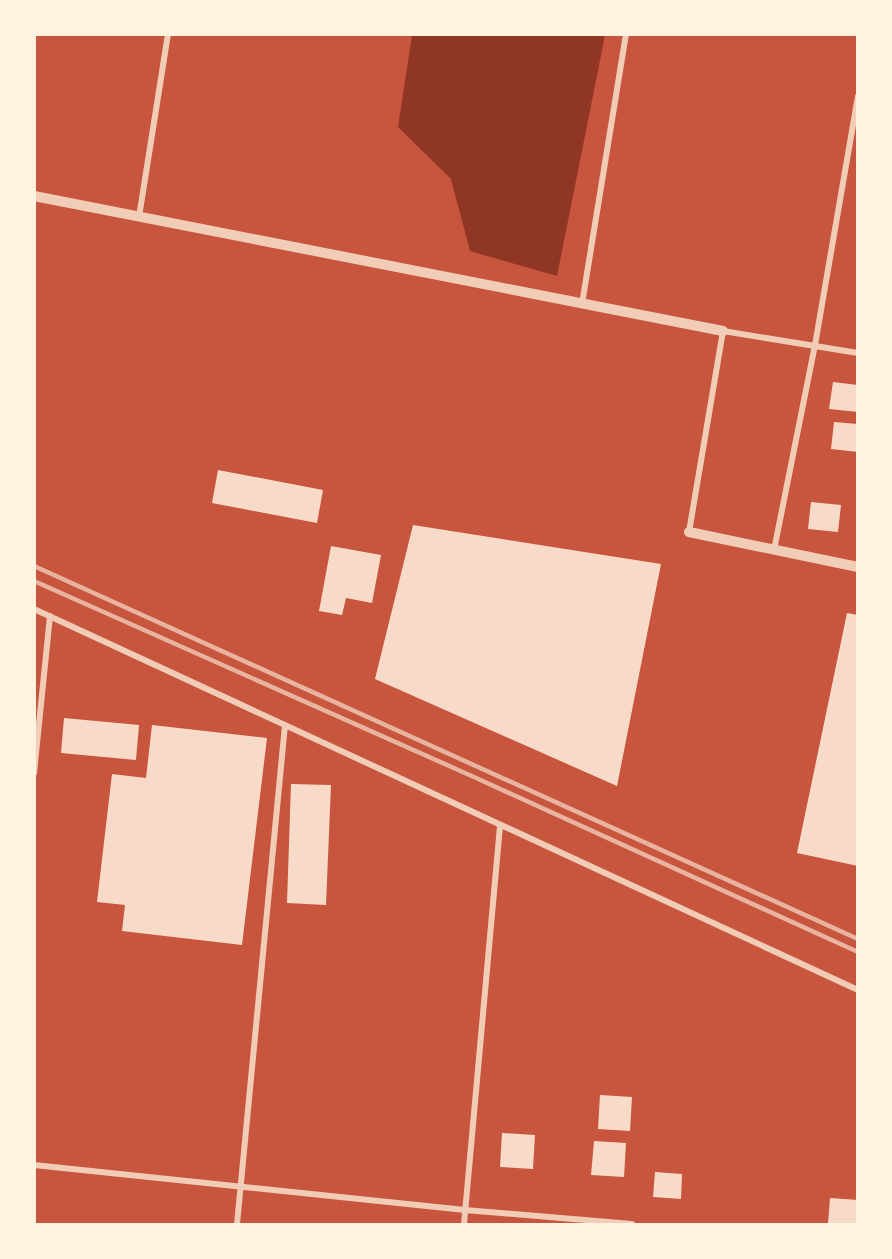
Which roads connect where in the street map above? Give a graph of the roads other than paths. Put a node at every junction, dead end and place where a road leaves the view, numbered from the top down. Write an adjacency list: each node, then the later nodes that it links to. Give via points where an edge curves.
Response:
1 (168, 34): 6 (street)
2 (626, 34): 7 (street)
3 (858, 96): 4 (street)
4 (855, 118): 9 (street)
5 (34, 196): 6 (street)
6 (139, 217): 7 (street)
7 (582, 304): 8 (street)
8 (723, 331): 9 (street); 11 (street)
9 (815, 345): 10 (street); 12 (street)
10 (858, 353)
11 (689, 532): 12 (street)
12 (774, 550): 13 (street)
13 (858, 567)
14 (34, 609): 15 (street)
15 (50, 616): 16 (street); 17 (street)
16 (285, 725): 18 (street); 21 (street)
17 (34, 773)
18 (500, 826): 19 (street); 22 (street)
19 (858, 990)
20 (34, 1165): 21 (street)
21 (241, 1187): 22 (street); 23 (street)
22 (465, 1209): 24 (street); 25 (street)
23 (237, 1224)
24 (464, 1224)
25 (632, 1224)

